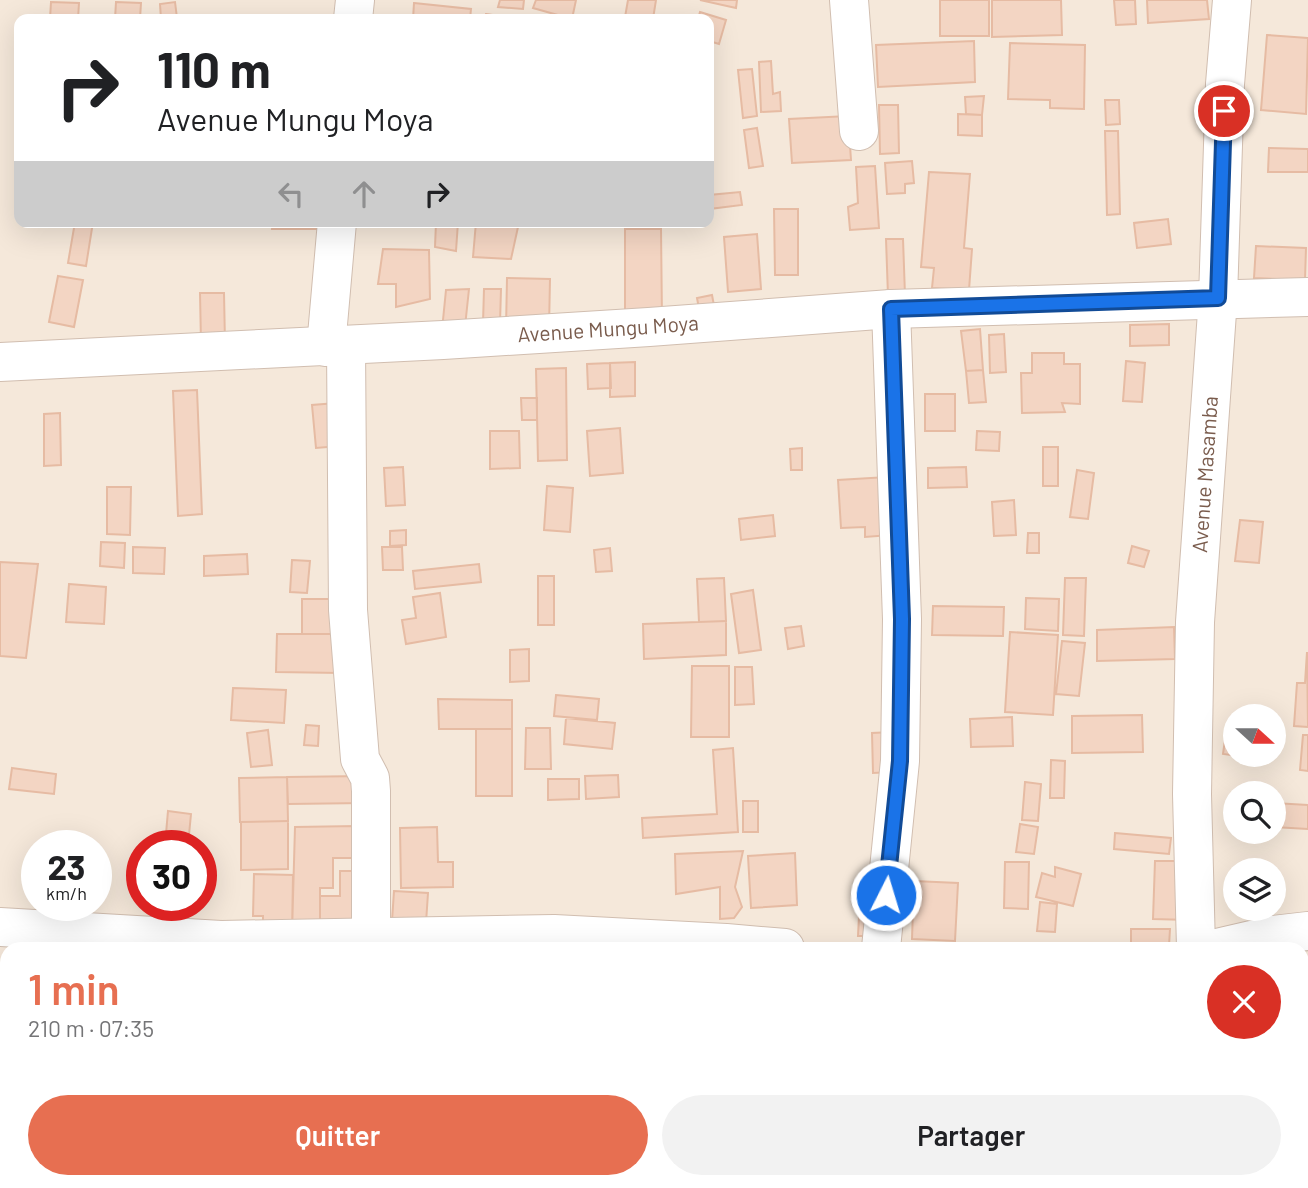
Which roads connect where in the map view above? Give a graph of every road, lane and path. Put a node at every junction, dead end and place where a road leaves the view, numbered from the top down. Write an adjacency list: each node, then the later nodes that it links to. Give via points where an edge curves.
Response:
1 (849, 0): 3 (street)
2 (1232, 0): 6 (street, Avenue Masamba)
3 (859, 131)
4 (337, 228): 8 (street)
5 (1308, 297): 6 (street, Avenue Mungu Moya)
6 (1218, 298): 7 (street, Avenue Mungu Moya); 17 (street, Avenue Masamba, via 1195,622)
7 (891, 309): 8 (street, Avenue Mungu Moya); 16 (street, via 902,645 900,761)
8 (336, 346): 9 (street, Avenue Mungu Moya); 12 (street, via 348,610 360,759 371,791)
9 (0, 362)
10 (0, 928): 13 (street)
11 (1308, 931): 18 (street)
12 (371, 938): 14 (street); 15 (street, via 554,934)
13 (192, 942)
14 (270, 942)
15 (669, 942)
16 (882, 942)
17 (1196, 942)
18 (1241, 942)

